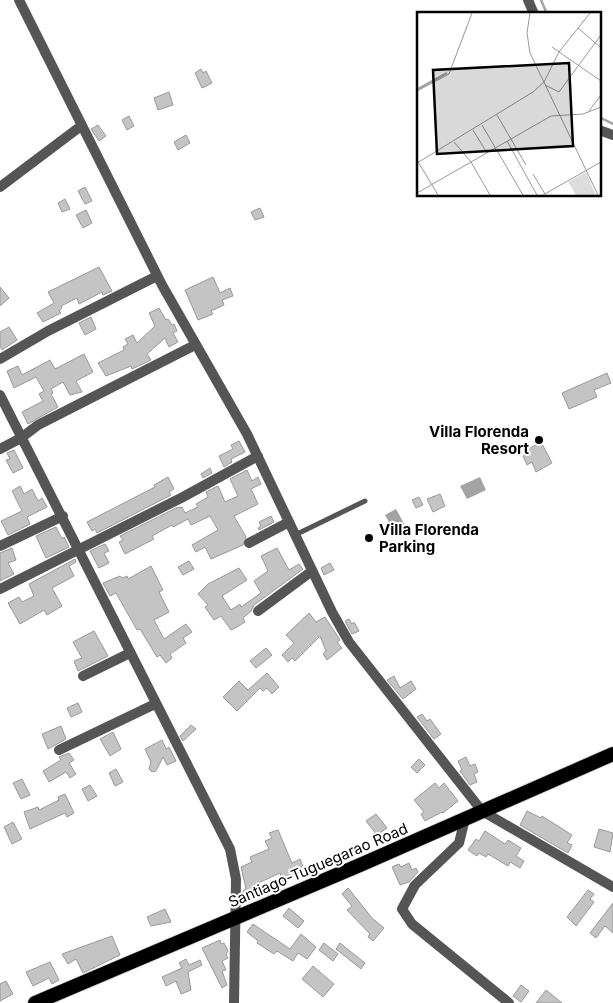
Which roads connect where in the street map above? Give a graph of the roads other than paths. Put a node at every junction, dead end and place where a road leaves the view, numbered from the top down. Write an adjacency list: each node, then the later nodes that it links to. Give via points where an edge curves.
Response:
1 (19, 0): 4 (street)
2 (528, 0): 3 (street)
3 (533, 12)
4 (81, 126): 7 (street); 8 (street)
5 (600, 130): 6 (street)
6 (613, 135)
7 (0, 187)
8 (157, 276): 9 (street); 10 (street)
9 (195, 345): 12 (street, via 38,425); 14 (street)
10 (0, 359)
11 (0, 395): 12 (street)
12 (21, 438): 13 (street); 16 (street)
13 (0, 448)
14 (258, 456): 17 (street); 21 (street)
15 (365, 501): 18 (lane)
16 (63, 516): 20 (street); 21 (street)
17 (289, 522): 18 (street); 19 (street)
18 (295, 535): 22 (street)
19 (249, 543)
20 (0, 546)
21 (80, 549): 23 (street); 25 (street)
22 (312, 572): 24 (street); 30 (street, via 349,642)
23 (0, 589)
24 (258, 611)
25 (130, 653): 26 (street); 27 (street)
26 (83, 676)
27 (155, 704): 28 (street); 33 (street, via 230,849 236,879)
28 (59, 750)
29 (613, 754): 30 (highway, Santiago-Tuguegarao Road)
30 (482, 811): 31 (highway, Santiago-Tuguegarao Road); 32 (street)
31 (465, 819): 33 (highway, Santiago-Tuguegarao Road); 36 (street, via 459,843 415,885 402,909 412,924)
32 (613, 887)
33 (236, 918): 34 (highway, Santiago-Tuguegarao Road); 35 (street)
34 (36, 1003)
35 (234, 1003)
36 (509, 1003)

